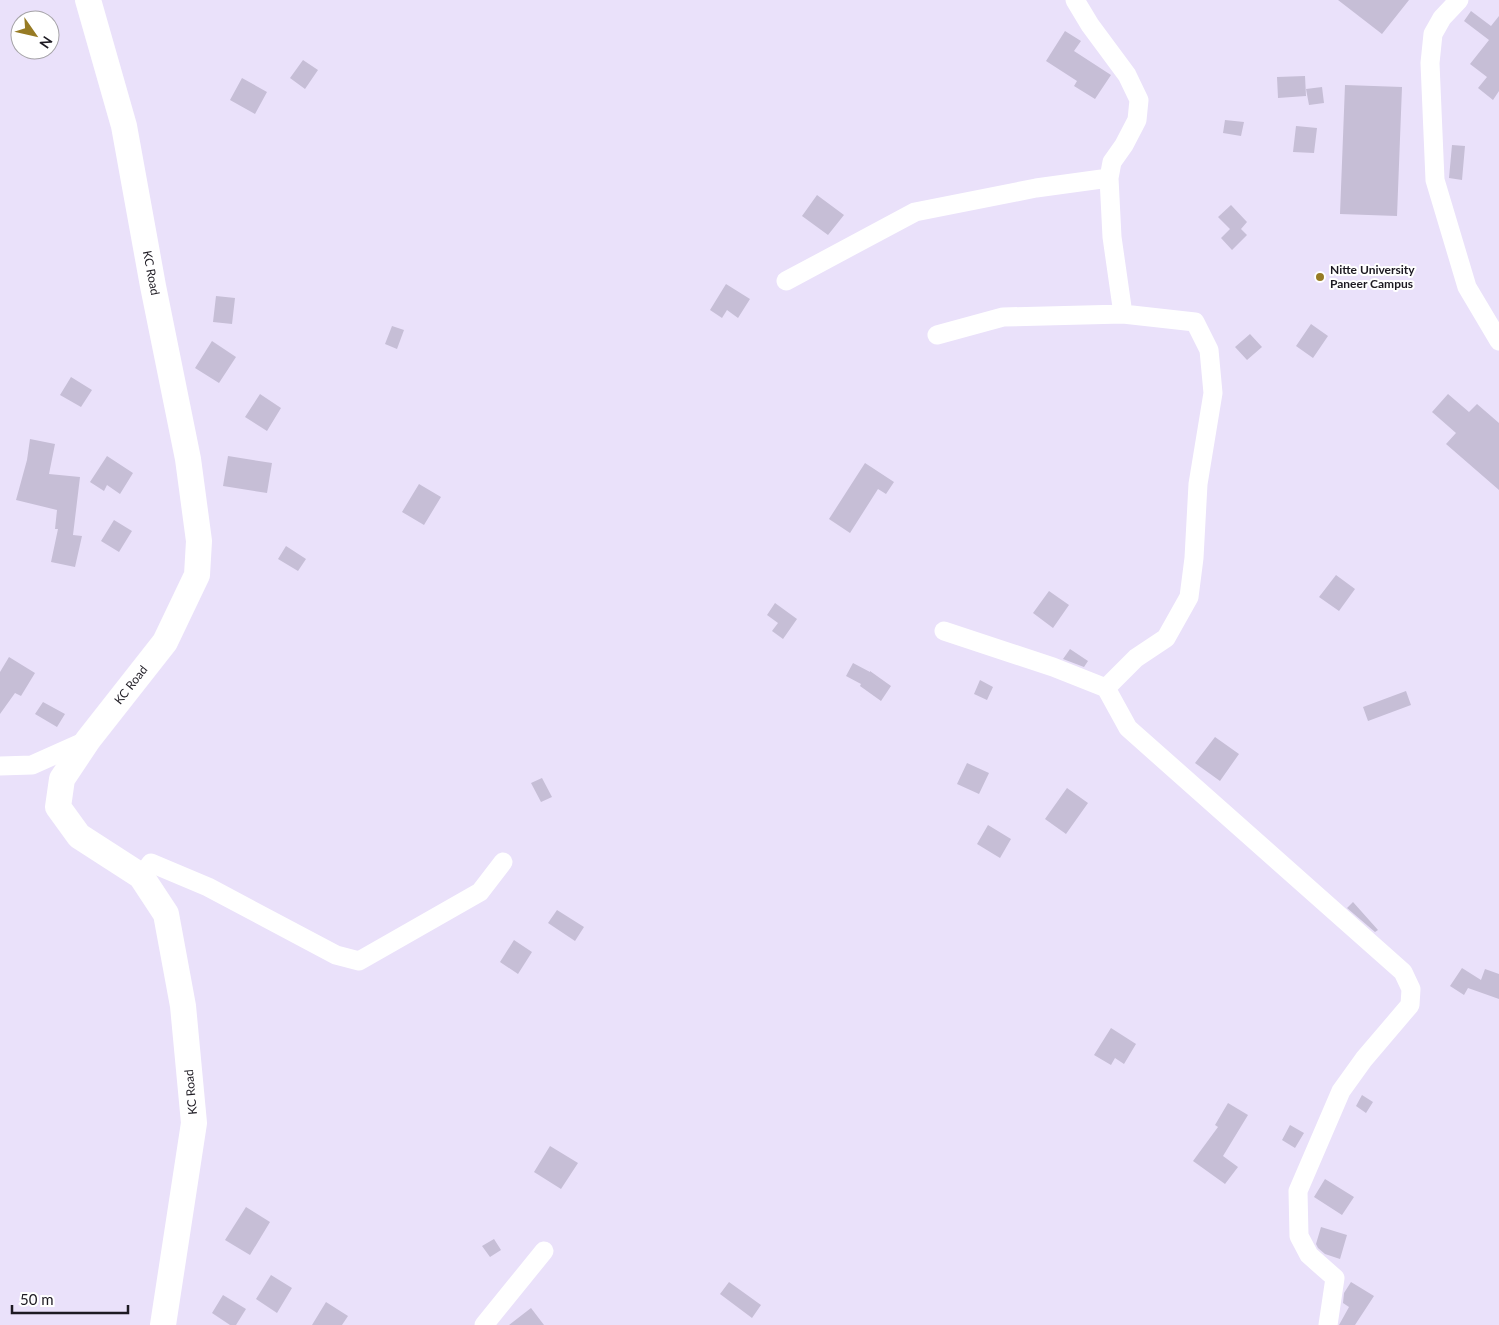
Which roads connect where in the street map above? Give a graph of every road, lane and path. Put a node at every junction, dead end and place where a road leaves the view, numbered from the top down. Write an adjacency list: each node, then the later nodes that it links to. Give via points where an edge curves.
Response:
1 (88, 0): 11 (main road, KC Road, via 124,126 188,459 199,541 197,575 165,642)
2 (1075, 0): 4 (street, via 1127,75 1138,100 1137,120 1112,162)
3 (1459, 0): 8 (street, via 1442,18 1433,34 1430,63 1435,180 1467,288)
4 (1109, 178): 5 (street, via 1036,188 915,212); 6 (street, via 1112,237)
5 (786, 281)
6 (1123, 314): 7 (street, via 1003,317); 10 (street, via 1196,322 1209,350 1214,393 1198,484 1189,597 1166,638 1136,658)
7 (937, 335)
8 (1499, 341)
9 (944, 631): 10 (street)
10 (1106, 688): 18 (street, via 1128,728 1403,972 1411,989 1410,1004 1342,1091 1298,1191 1299,1236 1309,1255 1335,1278)
11 (88, 740): 12 (street, via 32,765); 14 (main road, KC Road, via 62,779 58,807 79,836)
12 (0, 766)
13 (503, 862): 14 (street, via 480,892 359,961 336,955 208,887 151,864)
14 (141, 876): 16 (main road, KC Road, via 166,914 183,1006 194,1123)
15 (544, 1251): 17 (street)
16 (163, 1325)
17 (484, 1325)
18 (1328, 1325)

